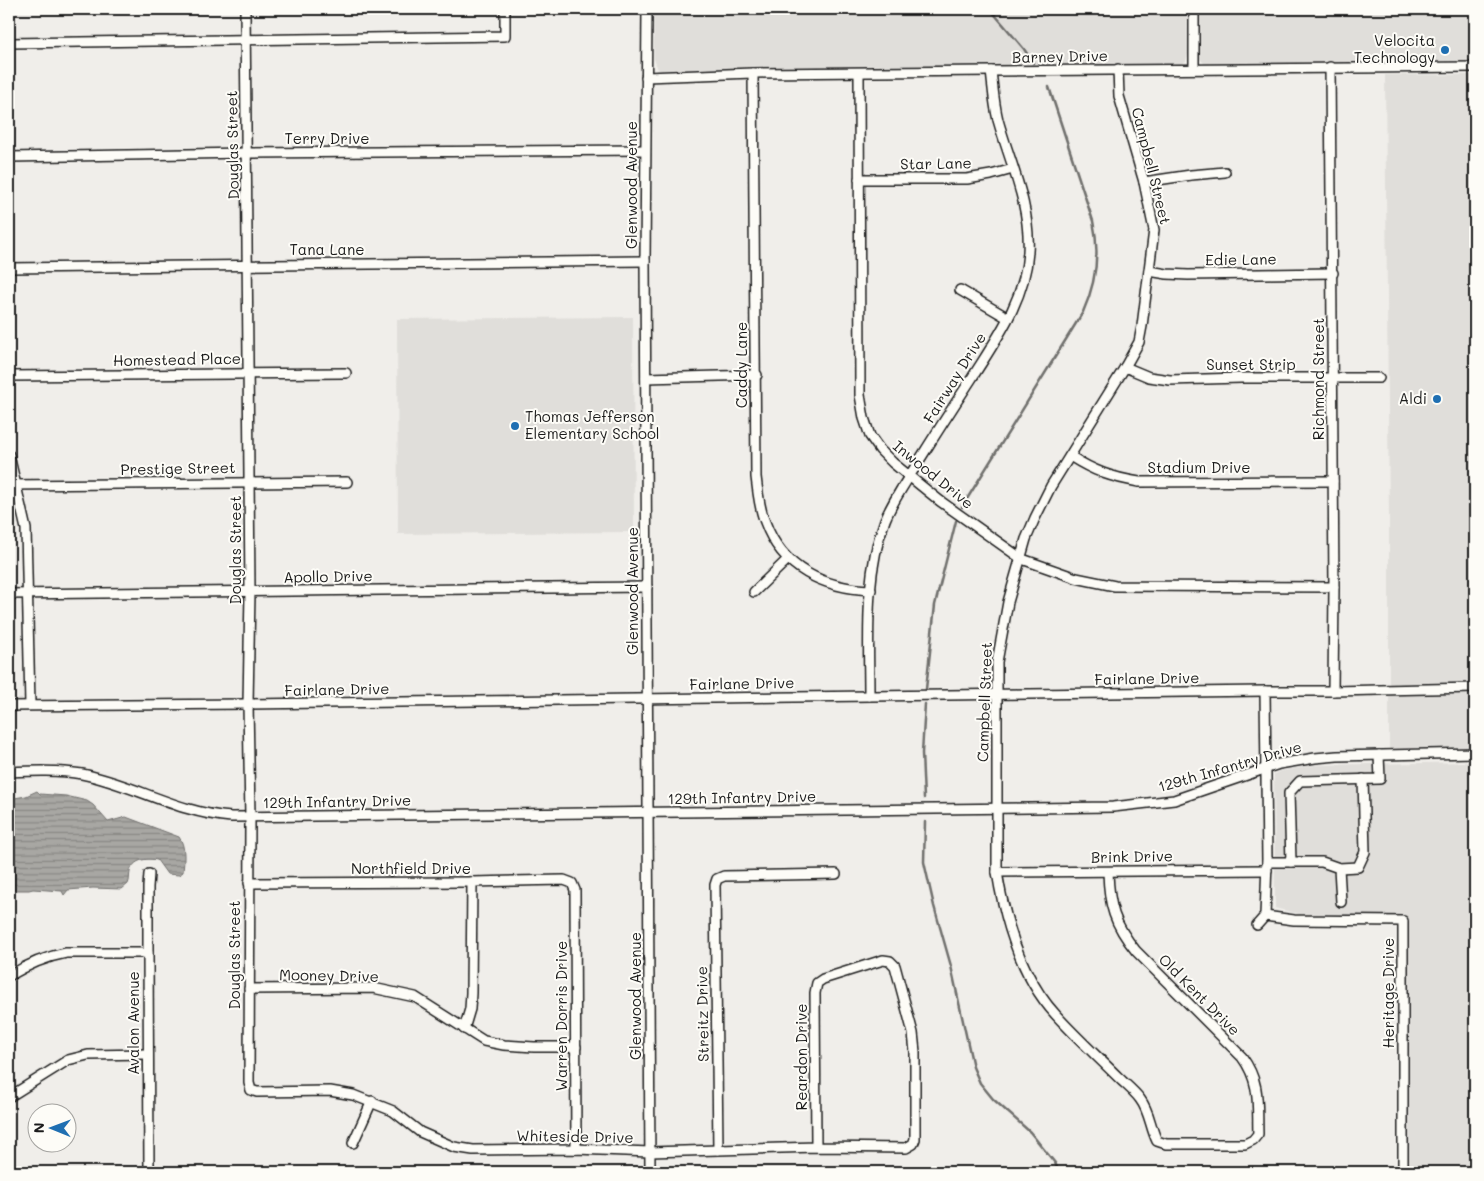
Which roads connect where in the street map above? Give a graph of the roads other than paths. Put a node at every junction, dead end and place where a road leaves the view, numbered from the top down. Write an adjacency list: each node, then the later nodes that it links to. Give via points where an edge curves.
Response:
1 (245, 9): 5 (street, Douglas Street)
2 (505, 9): 5 (street, via 505,36)
3 (647, 9): 14 (street, Glenwood Avenue)
4 (1194, 9): 9 (street)
5 (245, 39): 6 (street); 16 (street, Douglas Street)
6 (9, 43)
7 (1475, 66): 8 (street, Barney Drive)
8 (1330, 67): 9 (street, Barney Drive); 26 (street, Richmond Street)
9 (1194, 68): 10 (street, Barney Drive)
10 (1118, 70): 11 (street, Barney Drive); 21 (street, Campbell Street, via 1120,96)
11 (991, 71): 13 (street, Barney Drive); 18 (street, Fairway Drive, via 993,101)
12 (753, 73): 13 (street, Barney Drive); 14 (street, Barney Drive); 32 (street, Caddy Lane)
13 (859, 73): 20 (street, Inwood Drive)
14 (646, 77): 15 (street, Glenwood Avenue)
15 (645, 150): 16 (street, Terry Drive); 22 (street, Glenwood Avenue)
16 (247, 153): 17 (street, Terry Drive); 23 (street, Douglas Street)
17 (9, 157)
18 (1013, 169): 20 (street, Star Lane, via 967,179); 28 (street, Fairway Drive, via 1028,224 1028,251 1025,278)
19 (1226, 172): 21 (street)
20 (859, 179): 39 (street, Inwood Drive, via 860,396 870,436 880,450)
21 (1144, 182): 25 (street, Campbell Street, via 1154,230)
22 (645, 261): 23 (street, Tana Lane); 34 (street, Glenwood Avenue)
23 (248, 264): 24 (street, Tana Lane); 30 (street, Douglas Street)
24 (9, 268)
25 (1149, 271): 26 (street, Edie Lane, via 1188,275); 29 (street, Campbell Street, via 1139,342)
26 (1332, 273): 36 (street, Richmond Street)
27 (960, 290): 28 (street)
28 (1008, 318): 39 (street, Fairway Drive)
29 (1125, 367): 36 (street, Sunset Strip, via 1170,380); 38 (street, Campbell Street)
30 (248, 373): 31 (street, Homestead Place); 33 (street, Homestead Place); 41 (street, Douglas Street)
31 (346, 373)
32 (756, 375): 34 (street); 44 (street, Caddy Lane, via 758,500 764,522)
33 (9, 376)
34 (646, 378): 46 (street, Glenwood Avenue)
35 (1380, 378): 36 (street, Sunset Strip)
36 (1332, 379): 40 (street, Richmond Street)
37 (9, 455): 43 (street)
38 (1070, 456): 40 (street, Stadium Drive, via 1098,472 1139,482); 45 (street, Campbell Street, via 1045,496 1026,539)
39 (910, 476): 45 (street, Inwood Drive); 48 (street, Fairway Drive, via 886,518 876,549)
40 (1333, 481): 47 (street, Richmond Street)
41 (249, 482): 42 (street, Prestige Street); 43 (street, Prestige Street); 49 (street, Douglas Street)
42 (347, 482)
43 (12, 485): 52 (street, via 26,529)
44 (788, 559): 48 (street, Caddy Lane, via 807,574 827,583); 50 (street)
45 (1022, 559): 47 (street, Inwood Drive, via 1076,578 1115,586); 56 (street, Campbell Street, via 1002,630 997,662)
46 (647, 587): 49 (street, Apollo Drive); 58 (street, Glenwood Avenue)
47 (1334, 587): 55 (street, Richmond Street)
48 (871, 590): 57 (street, Fairway Drive)
49 (250, 592): 52 (street, Apollo Drive); 59 (street, Douglas Street)
50 (754, 592)
51 (9, 594): 52 (street, Apollo Drive)
52 (28, 594): 60 (street)
53 (1475, 688): 55 (street, Fairlane Drive)
54 (1266, 691): 55 (street, Fairlane Drive); 56 (street, Fairlane Drive); 64 (street)
55 (1333, 691)
56 (997, 695): 57 (street, Fairlane Drive); 67 (street, Campbell Street)
57 (869, 696): 58 (street, Fairlane Drive)
58 (647, 700): 59 (street, Fairlane Drive); 68 (street, Glenwood Avenue)
59 (248, 704): 60 (street, Fairlane Drive); 69 (street, Douglas Street)
60 (30, 705): 61 (street, Fairlane Drive)
61 (9, 706)
62 (1475, 753): 63 (street, 129th Infantry Drive)
63 (1379, 755): 64 (street, 129th Infantry Drive, via 1295,760); 66 (street, via 1380,778)
64 (1266, 768): 67 (street, 129th Infantry Drive, via 1167,801 1113,807); 71 (street)
65 (9, 772): 69 (street, 129th Infantry Drive, via 82,774 193,812)
66 (1363, 779): 70 (street, via 1300,781 1289,793); 72 (street, via 1365,852 1358,866)
67 (997, 808): 68 (street, 129th Infantry Drive); 73 (street, Campbell Street)
68 (649, 812): 69 (street, 129th Infantry Drive); 98 (street, Glenwood Avenue)
69 (250, 817): 78 (street, Douglas Street)
70 (1291, 862): 71 (street, Brink Drive); 72 (street, Brink Drive, via 1322,862)
71 (1267, 866): 74 (street, Brink Drive); 81 (street)
72 (1339, 868): 80 (street)
73 (997, 872): 74 (street, Brink Drive); 93 (street, Campbell Street, via 1024,968 1055,1014 1140,1100)
74 (1108, 872): 93 (street, Old Kent Drive, via 1109,894 1122,934 1242,1057 1255,1078 1258,1134 1253,1140 1245,1144 1166,1144)
75 (149, 874): 83 (street, Avalon Avenue)
76 (836, 874): 97 (street, Streitz Drive, via 724,876 715,885)
77 (472, 882): 78 (street, Northfield Drive); 79 (street, Northfield Drive, via 564,880); 87 (street, via 472,993)
78 (248, 883): 86 (street, Douglas Street)
79 (572, 883): 88 (street, Warren Dorris Drive, via 575,890)
80 (1341, 902)
81 (1265, 916): 82 (street); 101 (street, Heritage Drive, via 1294,920 1402,921)
82 (1256, 925)
83 (148, 953): 85 (street, via 66,953 37,960); 89 (street, Avalon Avenue)
84 (890, 961): 95 (street, Reardon Drive, via 884,960 817,983); 95 (street, Whiteside Drive, via 895,966 913,1033 916,1139 906,1148)
85 (9, 976)
86 (249, 989): 87 (street, Mooney Drive, via 373,988 398,992 415,997); 90 (street, Douglas Street)
87 (464, 1029): 88 (street, Mooney Drive, via 484,1041 504,1045)
88 (576, 1047): 96 (street, Warren Dorris Drive)
89 (148, 1054): 91 (street, via 95,1054 68,1060); 99 (street, Avalon Avenue)
90 (251, 1090): 92 (street, Whiteside Drive, via 330,1091)
91 (9, 1098)
92 (372, 1101): 94 (street); 96 (street, Whiteside Drive, via 393,1111 420,1132 454,1147 473,1150)
93 (1157, 1141)
94 (353, 1143)
95 (816, 1147): 97 (street, Whiteside Drive)
96 (576, 1149): 98 (street, Whiteside Drive)
97 (718, 1150): 98 (street, Whiteside Drive)
98 (650, 1152): 100 (street, Glenwood Avenue)
99 (149, 1172)
100 (650, 1172)
101 (1403, 1172)

